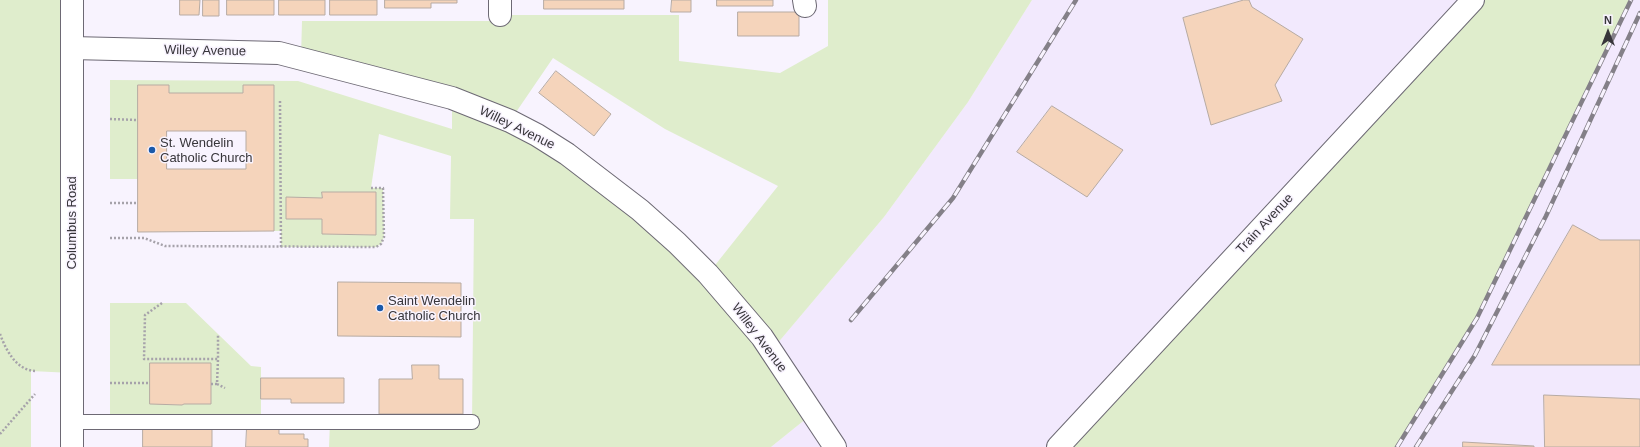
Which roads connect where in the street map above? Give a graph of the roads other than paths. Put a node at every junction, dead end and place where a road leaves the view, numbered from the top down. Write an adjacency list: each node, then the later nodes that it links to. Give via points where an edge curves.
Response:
1 (72, 0): 3 (street, Columbus Road)
2 (1473, 0): 8 (street, Train Avenue)
3 (72, 48): 4 (street, Columbus Road); 7 (street, Willey Avenue, via 279,53 452,98 510,121 537,135 612,187 678,243 762,337)
4 (72, 422): 5 (lane); 6 (street, Columbus Road)
5 (472, 422)
6 (72, 447)
7 (835, 447)
8 (1058, 447)

